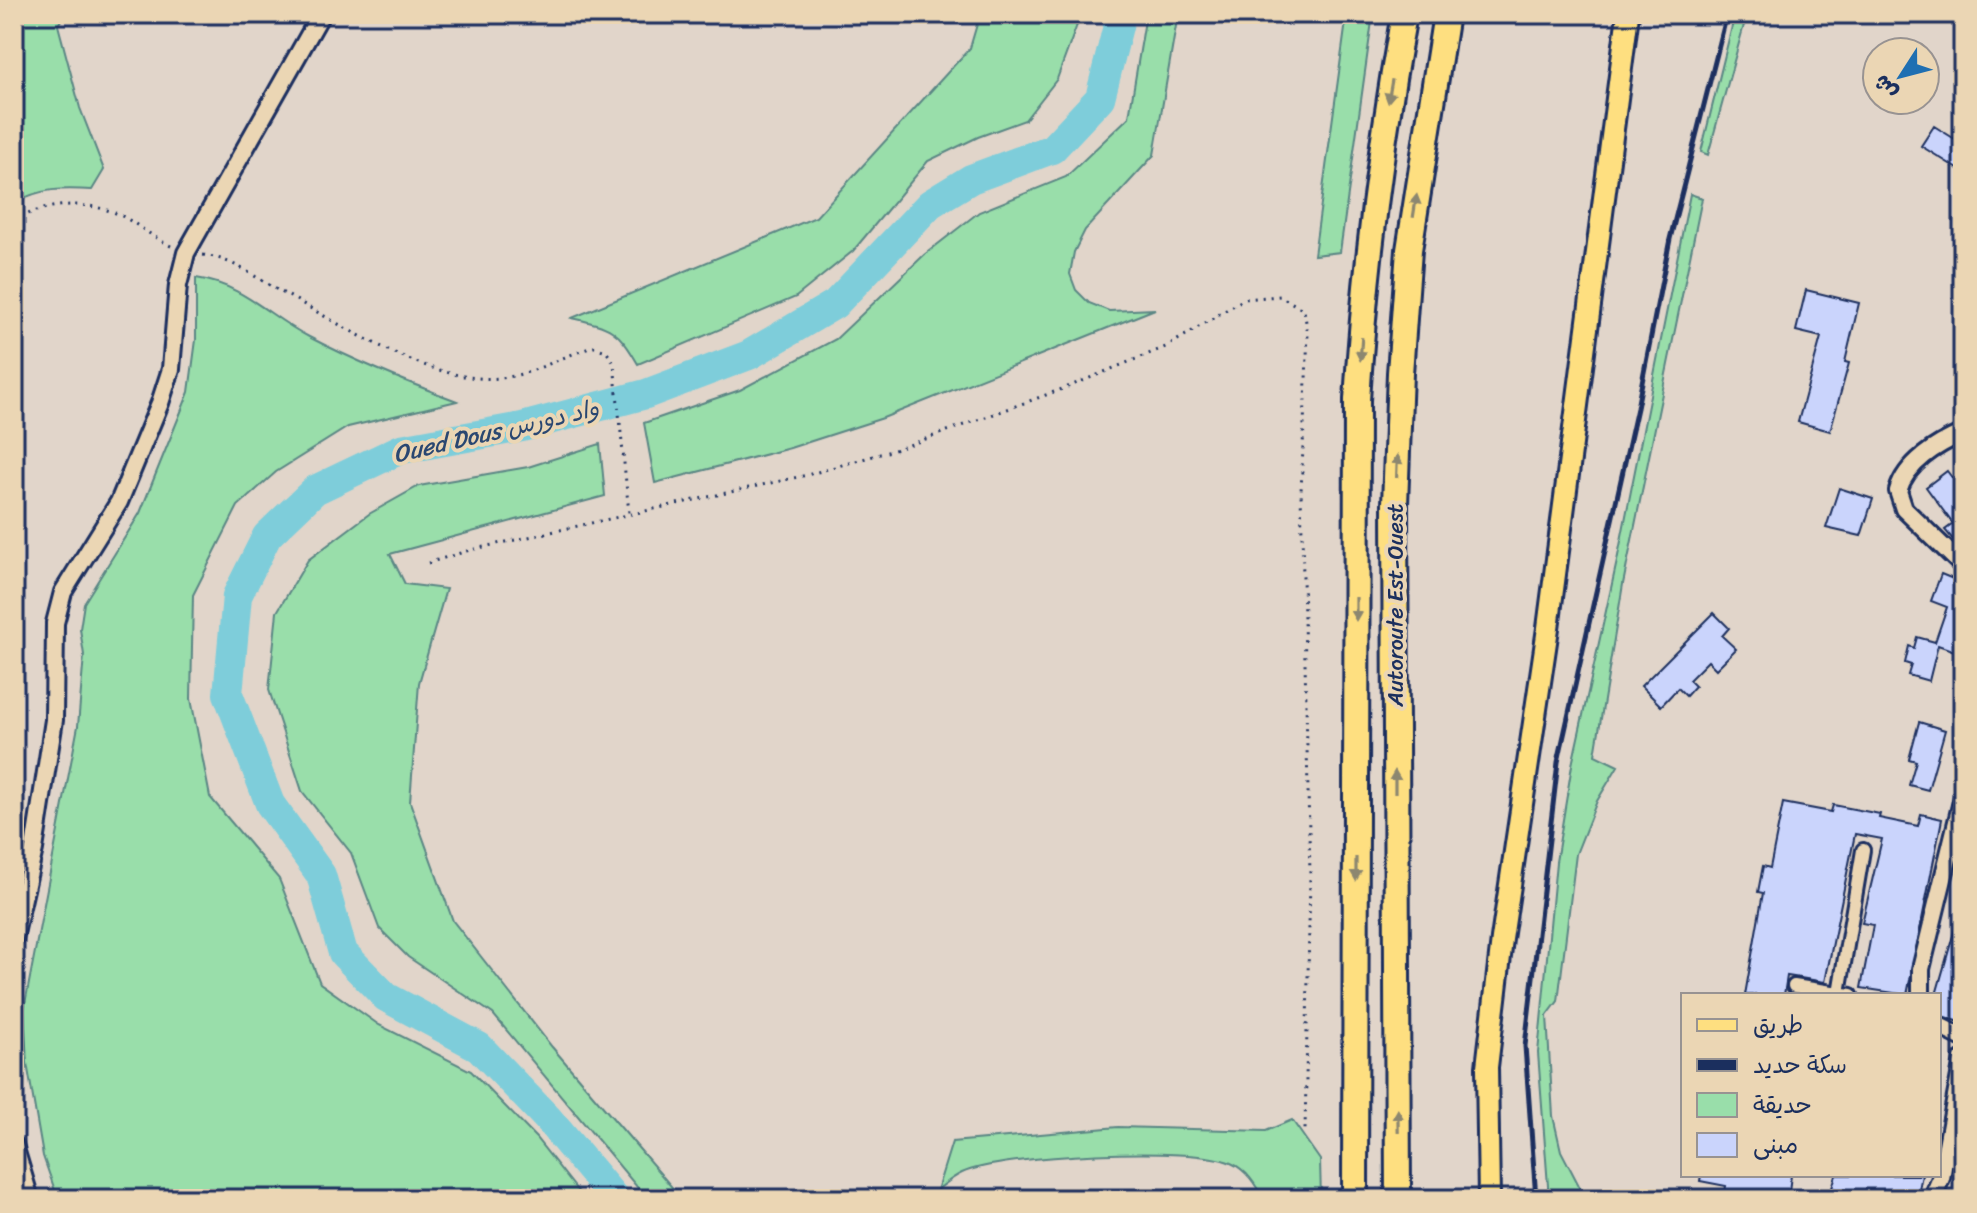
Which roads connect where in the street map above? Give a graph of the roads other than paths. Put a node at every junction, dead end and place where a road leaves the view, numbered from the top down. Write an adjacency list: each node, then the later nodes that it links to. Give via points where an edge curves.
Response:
1 (321, 14): 9 (street, via 186,253 171,369 160,403 119,502 63,592 55,623 54,720)
2 (1404, 14): 19 (highway, Autoroute Est-Ouest, one-way to 19, via 1377,187 1357,400)
3 (1446, 14): 20 (highway, Autoroute Est-Ouest, one-way to 3, via 1399,402 1409,250)
4 (1628, 14): 21 (main road, via 1487,1067)
5 (1963, 433): 6 (street, via 1913,466 1898,491 1904,509)
6 (1963, 566)
7 (1963, 797): 13 (street, via 1921,969)
8 (1863, 850): 12 (street)
9 (14, 938)
10 (1794, 986): 11 (street)
11 (1839, 993)
12 (1845, 993)
13 (1921, 993)
14 (1941, 1027): 15 (street)
15 (1963, 1038)
16 (1963, 1059): 22 (street, via 1941,1178)
17 (14, 1145): 18 (street)
18 (30, 1199)
19 (1355, 1199)
20 (1398, 1199)
21 (1489, 1199)
22 (1932, 1199)

